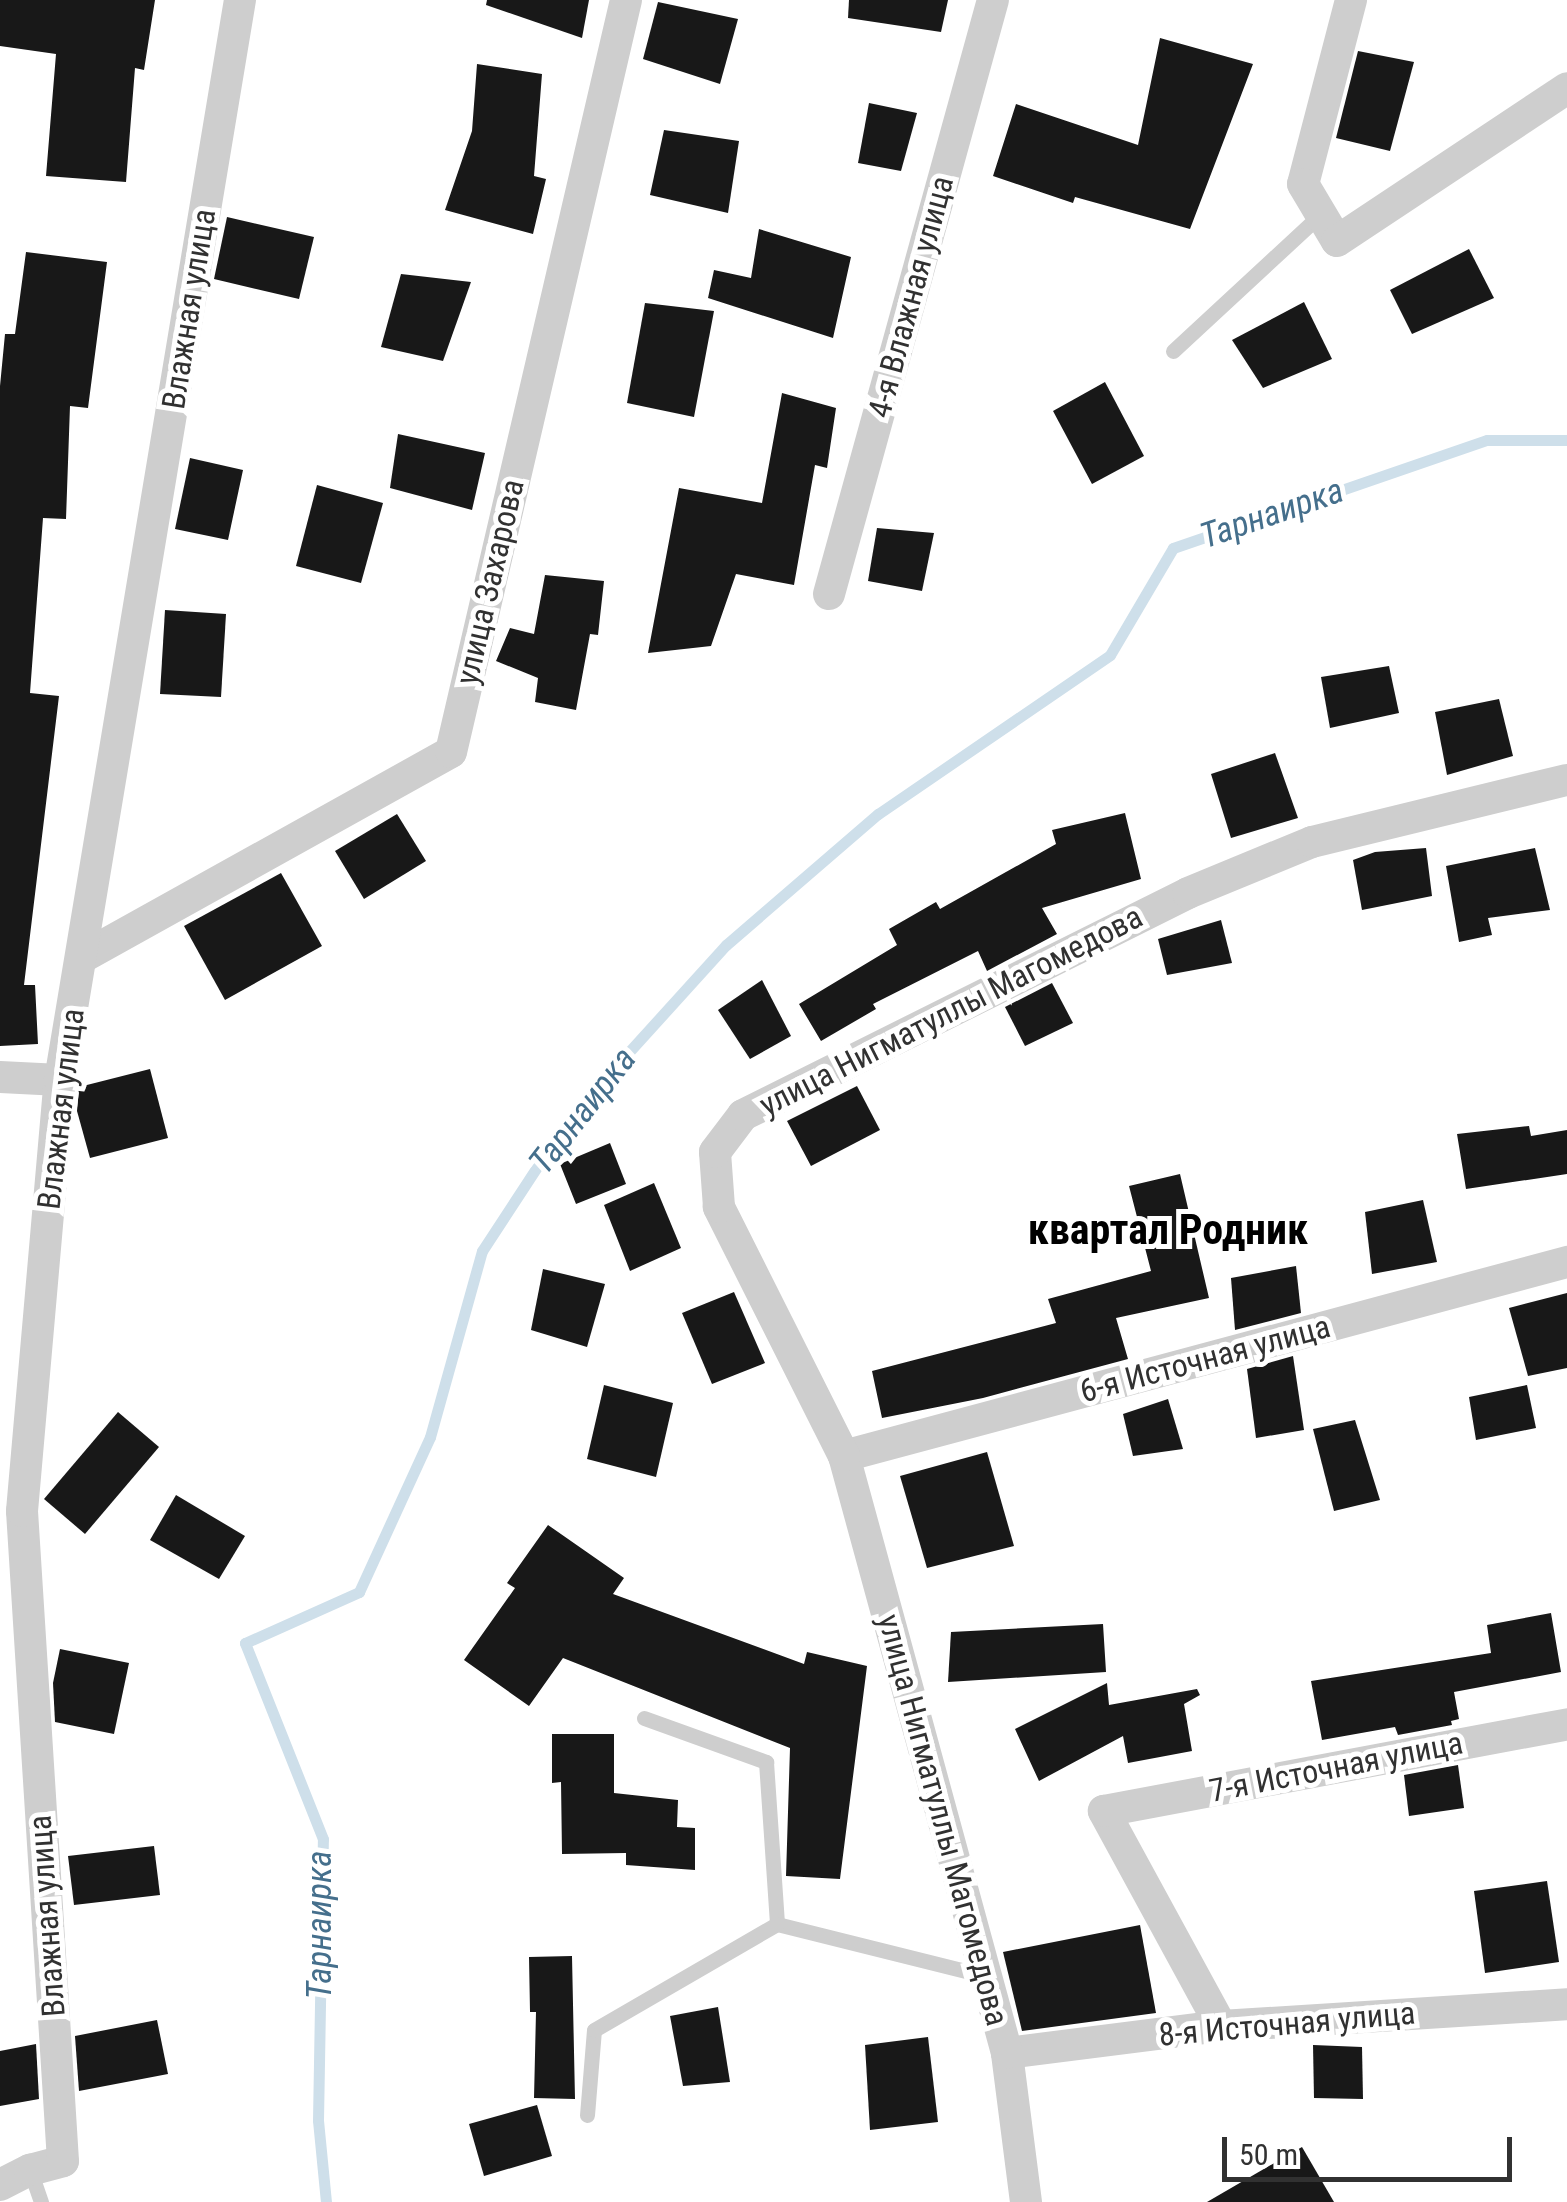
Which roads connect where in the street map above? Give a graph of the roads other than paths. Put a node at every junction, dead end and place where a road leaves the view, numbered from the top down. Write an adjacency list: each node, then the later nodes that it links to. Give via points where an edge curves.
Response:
1 (240, 0): 10 (street, Влажная улица)
2 (626, 0): 10 (street, улица Захарова, via 450,752)
3 (994, 0): 8 (street, 4-я Влажная улица)
4 (1351, 0): 6 (street, via 1303,184)
5 (1567, 88): 6 (street)
6 (1329, 227): 7 (lane)
7 (1173, 352)
8 (829, 594)
9 (1567, 780): 14 (street, улица Нигматуллы Магомедова, via 1312,842 1188,893 743,1115 715,1152 719,1207)
10 (81, 958): 12 (street, Влажная улица)
11 (0, 1076): 12 (street)
12 (60, 1080): 15 (street, Влажная улица)
13 (1567, 1262): 14 (street, 6-я Источная улица)
14 (844, 1456): 19 (street, улица Нигматуллы Магомедова)
15 (11, 1512): 24 (street, Влажная улица, via 64,2161)
16 (644, 1718): 18 (lane, via 766,1762)
17 (1567, 1724): 21 (street, 7-я Источная улица, via 1104,1810)
18 (777, 1924): 19 (lane); 23 (lane, via 594,2030)
19 (985, 1976): 22 (street, улица Нигматуллы Магомедова)
20 (1567, 2004): 21 (street, 8-я Источная улица)
21 (1221, 2026): 22 (street, 8-я Источная улица)
22 (1008, 2053): 27 (street, улица Нигматуллы Магомедова)
23 (586, 2115)
24 (30, 2170): 25 (street, Влажная улица); 26 (lane)
25 (0, 2185)
26 (41, 2202)
27 (1026, 2202)

